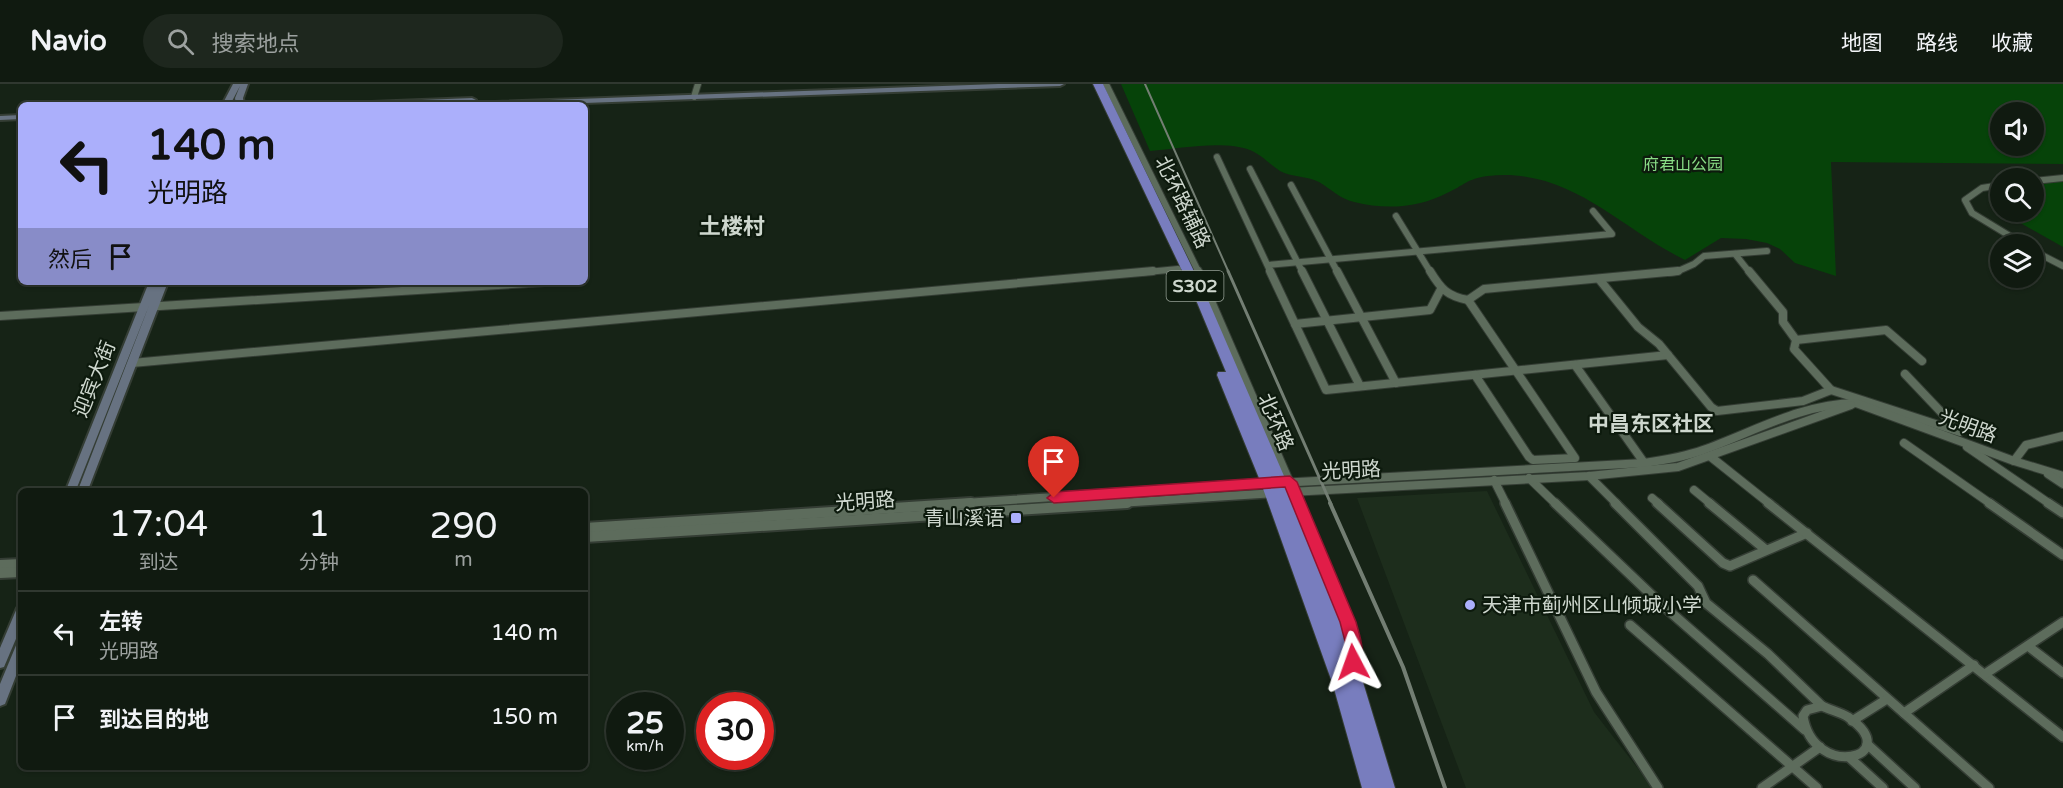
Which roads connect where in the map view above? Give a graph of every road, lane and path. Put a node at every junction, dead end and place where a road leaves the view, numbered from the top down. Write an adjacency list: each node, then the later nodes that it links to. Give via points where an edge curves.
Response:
1 (237, 84): 9 (main road)
2 (244, 84): 10 (main road)
3 (925, 84): 8 (main road)
4 (1060, 84): 8 (main road)
5 (1089, 84): 34 (highway, 北环路 / S302)
6 (1098, 84): 73 (highway, 北环路 / S302, via 1202,300)
7 (1106, 84): 73 (street, 北环路辅路, via 1208,292)
8 (696, 91): 11 (main road); 12 (main road)
9 (228, 102)
10 (240, 102)
11 (421, 102)
12 (514, 102)
13 (18, 117): 14 (main road)
14 (0, 118)
15 (18, 122): 16 (main road)
16 (0, 123)
17 (1217, 157): 32 (street)
18 (1250, 169): 31 (street)
19 (2063, 178): 20 (street)
20 (2044, 180)
21 (1291, 185): 30 (street)
22 (1990, 185): 25 (street, via 1977,189 1965,200 1972,213)
23 (1593, 211): 27 (street, via 1612,234)
24 (1396, 216): 27 (street)
25 (2007, 234)
26 (1767, 251): 28 (street)
27 (1418, 252): 30 (street); 39 (street)
28 (1735, 254): 35 (street, via 1704,256 1676,272); 46 (street, via 1783,312 1783,322)
29 (2044, 256): 33 (street)
30 (1331, 260): 31 (street); 43 (street)
31 (1298, 263): 32 (street); 44 (street)
32 (1268, 265): 45 (street)
33 (2063, 266)
34 (1178, 269): 49 (street); 73 (highway, 北环路 / S302)
35 (1599, 279): 40 (street, via 1485,289); 47 (street, via 1638,327)
36 (153, 285): 41 (main road, 迎宾大街)
37 (161, 285): 41 (main road, 迎宾大街)
38 (509, 285): 41 (street)
39 (1441, 290): 40 (street); 43 (street, via 1430,310)
40 (1468, 300): 51 (street)
41 (149, 305): 42 (street); 49 (main road, 迎宾大街); 71 (main road, 迎宾大街)
42 (0, 316)
43 (1361, 317): 44 (street); 54 (street)
44 (1327, 321): 45 (street); 55 (street)
45 (1295, 324): 55 (street, via 1326,390)
46 (1796, 340): 48 (street, via 1886,330); 56 (street, via 1794,348)
47 (1668, 355): 50 (street); 56 (street, via 1717,411 1803,400)
48 (1922, 361)
49 (132, 363): 72 (main road, 迎宾大街)
50 (1575, 365): 51 (street); 63 (street)
51 (1517, 371): 52 (street); 52 (street, via 1575,458 1529,458)
52 (1475, 375): 54 (street)
53 (1905, 375): 56 (street, via 1960,432)
54 (1396, 383): 55 (street)
55 (1360, 386)
56 (1831, 390)
57 (1856, 404): 59 (street, 光明路); 61 (street, 光明路); 63 (street, 光明路, via 1837,402 1813,408 1702,450)
58 (2063, 436): 62 (street, 光明路, via 2026,445)
59 (1958, 441): 62 (street, 光明路); 76 (street)
60 (1904, 442): 81 (street)
61 (1711, 457): 65 (street, 光明路); 78 (street)
62 (2014, 461): 64 (street)
63 (1644, 463): 65 (street); 73 (street, 光明路)
64 (2042, 470): 67 (street); 70 (street)
65 (1650, 472): 66 (street, 光明路)
66 (1589, 476): 68 (street, 光明路); 98 (street, via 1698,586 1704,601)
67 (2063, 476)
68 (1529, 478): 69 (street, 光明路); 101 (street, via 1660,603)
69 (1494, 480): 73 (street, 光明路); 109 (street, via 1596,692)
70 (2063, 484)
71 (72, 488)
72 (84, 488)
73 (1281, 488): 77 (street, 光明路); 79 (street, 光明路); 107 (highway, 北环路 / S302); 108 (highway, 北环路 / S302, via 1351,669)
74 (1694, 490): 80 (street)
75 (1652, 498): 80 (street, via 1723,563 1730,566)
76 (2063, 513)
77 (588, 528)
78 (1807, 533): 80 (street); 93 (street)
79 (588, 537)
80 (1766, 550)
81 (2063, 555)
82 (18, 564): 83 (street)
83 (0, 565)
84 (18, 572): 85 (street)
85 (0, 573)
86 (1753, 580): 96 (street)
87 (18, 619): 92 (main road)
88 (2063, 622): 90 (street)
89 (1630, 625): 106 (street)
90 (2028, 646): 94 (street); 95 (street)
91 (18, 655): 97 (main road)
92 (0, 663)
93 (1974, 665): 95 (street); 99 (street)
94 (2063, 673)
95 (1985, 674): 102 (street)
96 (1887, 699): 99 (street); 100 (street)
97 (0, 700)
98 (1822, 706): 100 (street); 101 (street, via 1807,710 1803,716)
99 (1904, 713): 114 (street)
100 (1852, 720): 103 (street)
101 (1808, 733): 104 (street)
102 (2063, 737)
103 (1867, 744): 105 (street, via 1865,751); 113 (street)
104 (1820, 747): 105 (street, via 1833,755); 106 (street)
105 (1850, 758): 112 (street)
106 (1793, 766): 110 (street); 111 (street)
107 (1371, 788)
108 (1386, 788)
109 (1658, 788)
110 (1762, 788)
111 (1817, 788)
112 (1883, 788)
113 (1915, 788)
114 (1989, 788)

